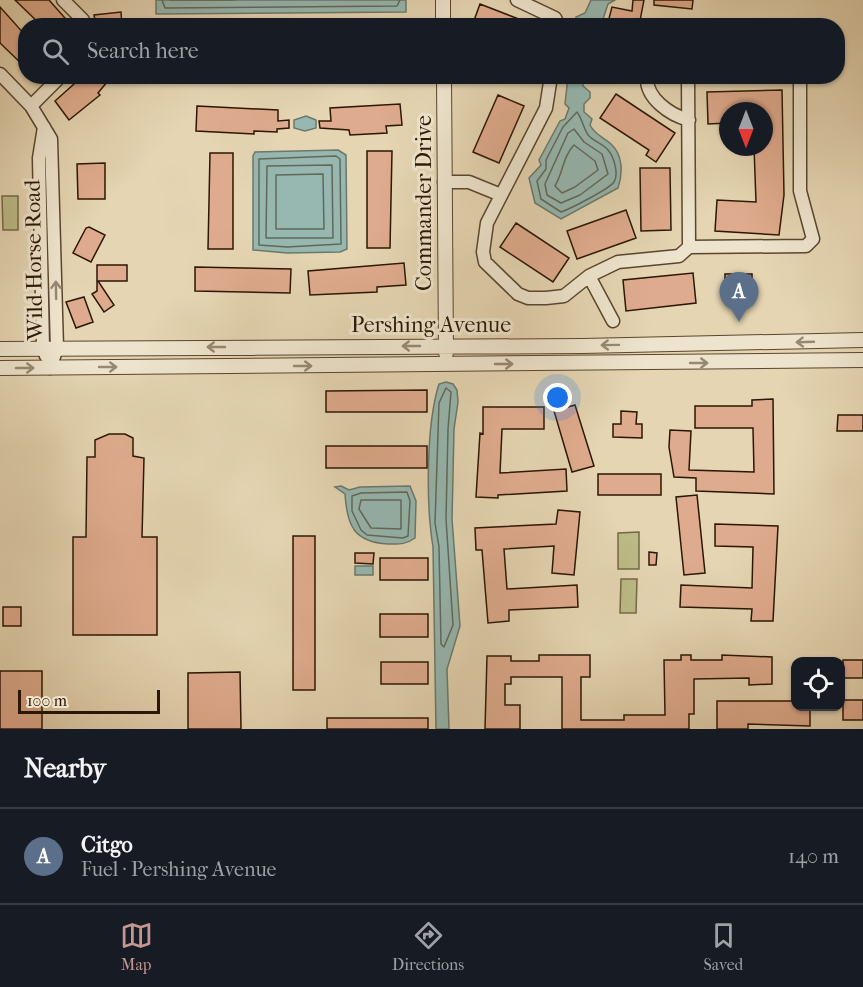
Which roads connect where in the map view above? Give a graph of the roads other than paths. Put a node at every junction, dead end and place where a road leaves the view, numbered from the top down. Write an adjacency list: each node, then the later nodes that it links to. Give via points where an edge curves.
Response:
1 (63, 0): 4 (street)
2 (443, 0): 5 (street)
3 (517, 0): 6 (street)
4 (81, 18)
5 (443, 18)
6 (555, 18)
7 (0, 74): 14 (street, Wild Horse Road)
8 (53, 84): 14 (street)
9 (444, 84): 16 (street, Commander Drive)
10 (550, 84): 17 (street, via 546,108)
11 (646, 84): 15 (street, via 653,98)
12 (688, 84): 15 (street)
13 (800, 84): 18 (street, via 800,191 813,239 806,246)
14 (31, 106): 24 (street, Wild Horse Road, via 51,139 54,158)
15 (689, 120): 18 (street)
16 (444, 182): 17 (street, via 469,182); 22 (street, Commander Drive)
17 (501, 195): 19 (street, via 487,223 483,252 485,262 500,279 518,294 546,298 564,296)
18 (689, 248): 19 (street, via 679,256 618,262)
19 (589, 276): 20 (street)
20 (613, 321)
21 (863, 340): 23 (street, Pershing Avenue, one-way to 23)
22 (446, 346): 23 (street, Pershing Avenue); 24 (street, Pershing Avenue, one-way to 24); 27 (street, Commander Drive)
23 (469, 346): 28 (street)
24 (50, 348): 25 (street, Pershing Avenue); 30 (street, Wild Horse Road)
25 (0, 349)
26 (863, 360): 28 (street, Pershing Avenue, one-way to 26)
27 (446, 364): 28 (street, Pershing Avenue); 30 (street, Pershing Avenue, one-way to 27)
28 (468, 364)
29 (0, 368): 30 (street, Pershing Avenue, one-way to 30)
30 (50, 368)

